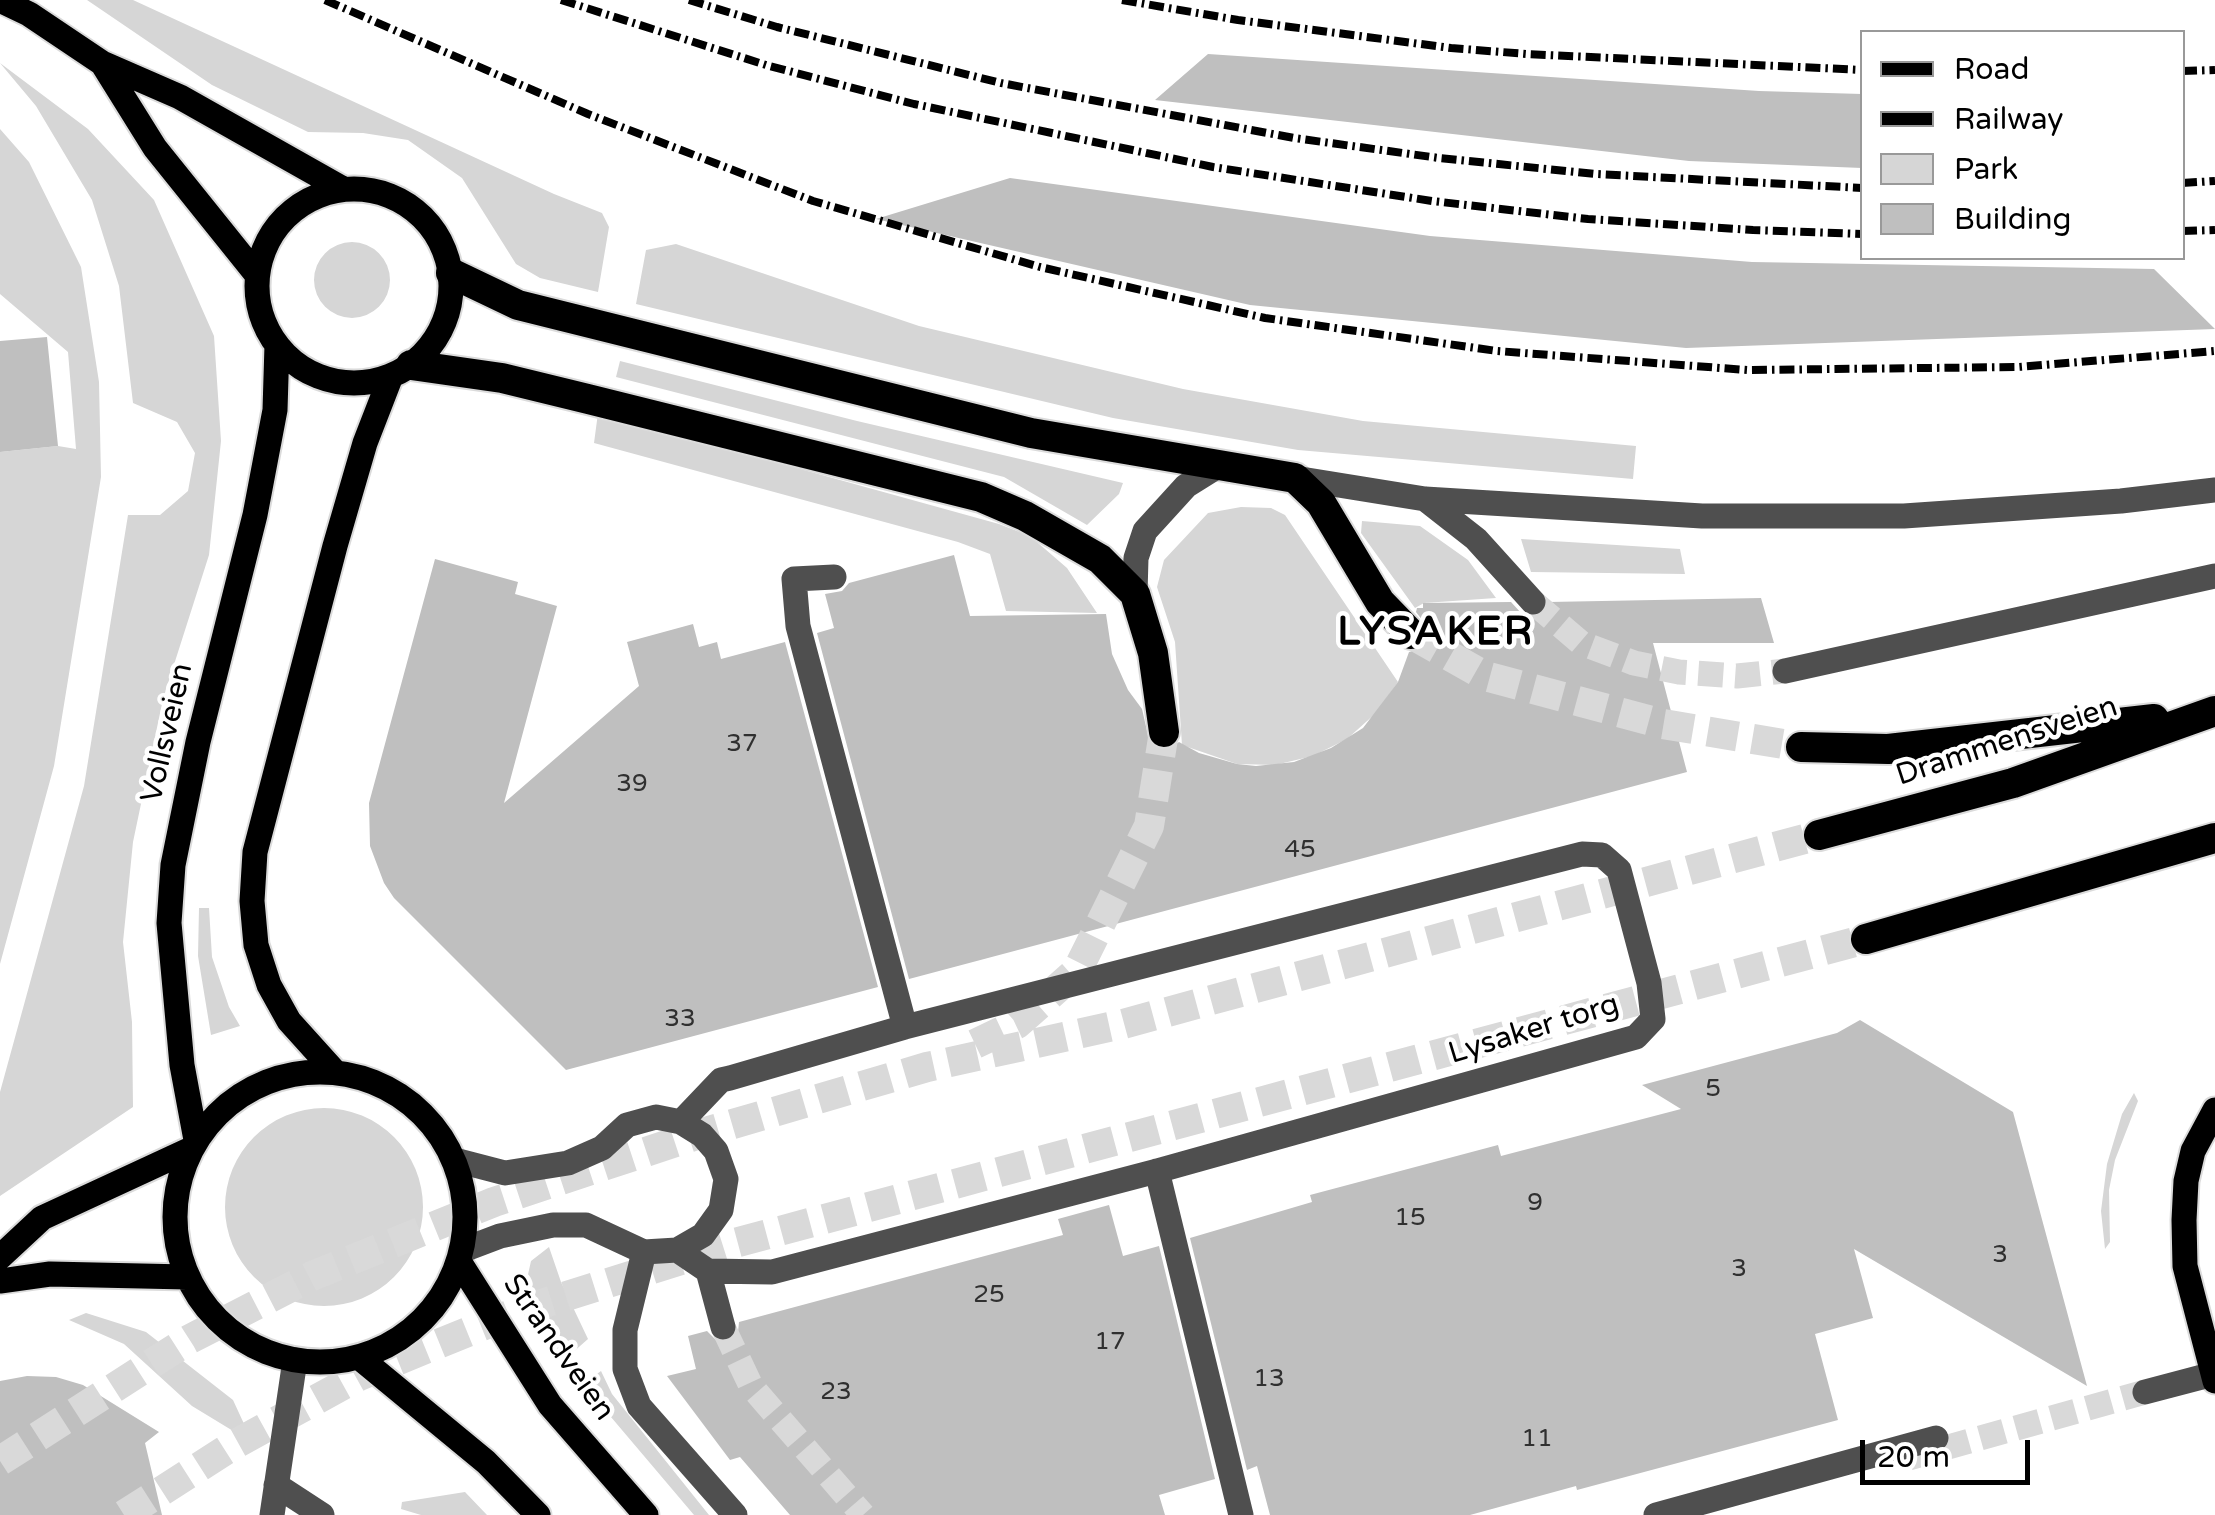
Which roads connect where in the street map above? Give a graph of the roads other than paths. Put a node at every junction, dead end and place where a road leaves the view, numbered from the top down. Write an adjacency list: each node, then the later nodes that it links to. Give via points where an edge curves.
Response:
1 (0, 0): 2 (main road)
2 (102, 63): 3 (main road, via 180,97); 5 (main road, via 155,148)
3 (343, 189): 4 (main road, via 368,189 414,209 444,248); 5 (main road, via 312,198 285,217 266,244)
4 (451, 273): 7 (main road, via 444,324 430,347); 8 (highway, via 518,306 1031,433)
5 (257, 275): 6 (main road, via 261,312)
6 (277, 345): 7 (main road, via 300,367 329,380 361,383); 28 (main road, Vollsveien, via 276,410 173,864 170,922)
7 (401, 370): 14 (highway, via 519,382 981,498 1100,559); 25 (main road, via 365,443 255,852 256,945 269,985 289,1022)
8 (1218, 466): 9 (highway); 14 (lane, via 1186,486 1146,531 1136,558)
9 (1295, 478): 11 (lane); 16 (highway, via 1321,503 1370,588)
10 (2215, 490): 11 (lane, via 1904,516 1702,516)
11 (1425, 499): 15 (lane, via 1476,539)
12 (2215, 576): 17 (lane)
13 (834, 577): 24 (lane, via 794,579 798,626)
14 (1135, 594): 19 (highway)
15 (1533, 602)
16 (1412, 634)
17 (1785, 672)
18 (2209, 713): 20 (highway, via 1888,748); 21 (highway, Drammensveien, via 2013,783)
19 (1164, 732)
20 (1801, 746)
21 (1819, 835)
22 (2215, 838): 23 (highway)
23 (1866, 939)
24 (905, 1027): 27 (lane, Lysaker torg, via 721,1080); 30 (lane, Lysaker torg, via 1582,854 1602,855 1619,870 1651,1001 1652,1018 1636,1037)
25 (335, 1072): 28 (main road, via 294,1073 255,1086 222,1109); 29 (main road, via 373,1080 408,1100)
26 (2215, 1110): 41 (main road, via 2193,1151 2184,1220 2186,1266)
27 (681, 1122): 29 (lane, via 656,1118 627,1125 602,1148 539,1169 504,1172); 31 (lane, via 716,1151 726,1179 721,1210 703,1236)
28 (193, 1144): 34 (main road, via 42,1218); 36 (main road, via 174,1212)
29 (456, 1160): 33 (main road, via 466,1204)
30 (1157, 1171): 35 (lane, Lysaker torg, via 772,1272); 51 (lane)
31 (677, 1250): 32 (lane); 35 (lane)
32 (644, 1252): 33 (lane, via 586,1225 553,1225 500,1236); 50 (lane, via 625,1330 625,1370 639,1406)
33 (461, 1256): 39 (main road, via 422,1323); 49 (main road, Strandveien, via 550,1405)
34 (0, 1258)
35 (708, 1270): 38 (lane)
36 (186, 1277): 37 (main road, via 50,1274); 40 (main road, via 209,1312 240,1339)
37 (0, 1281)
38 (723, 1327)
39 (360, 1358): 40 (main road); 48 (main road, via 486,1462)
40 (296, 1360): 44 (lane)
41 (2214, 1378): 42 (lane)
42 (2145, 1392)
43 (1936, 1438): 45 (lane)
44 (276, 1486): 46 (lane); 47 (lane)
45 (1736, 1504): 52 (lane)
46 (272, 1515)
47 (322, 1515)
48 (538, 1515)
49 (646, 1515)
50 (735, 1515)
51 (1241, 1515)
52 (1656, 1515)

